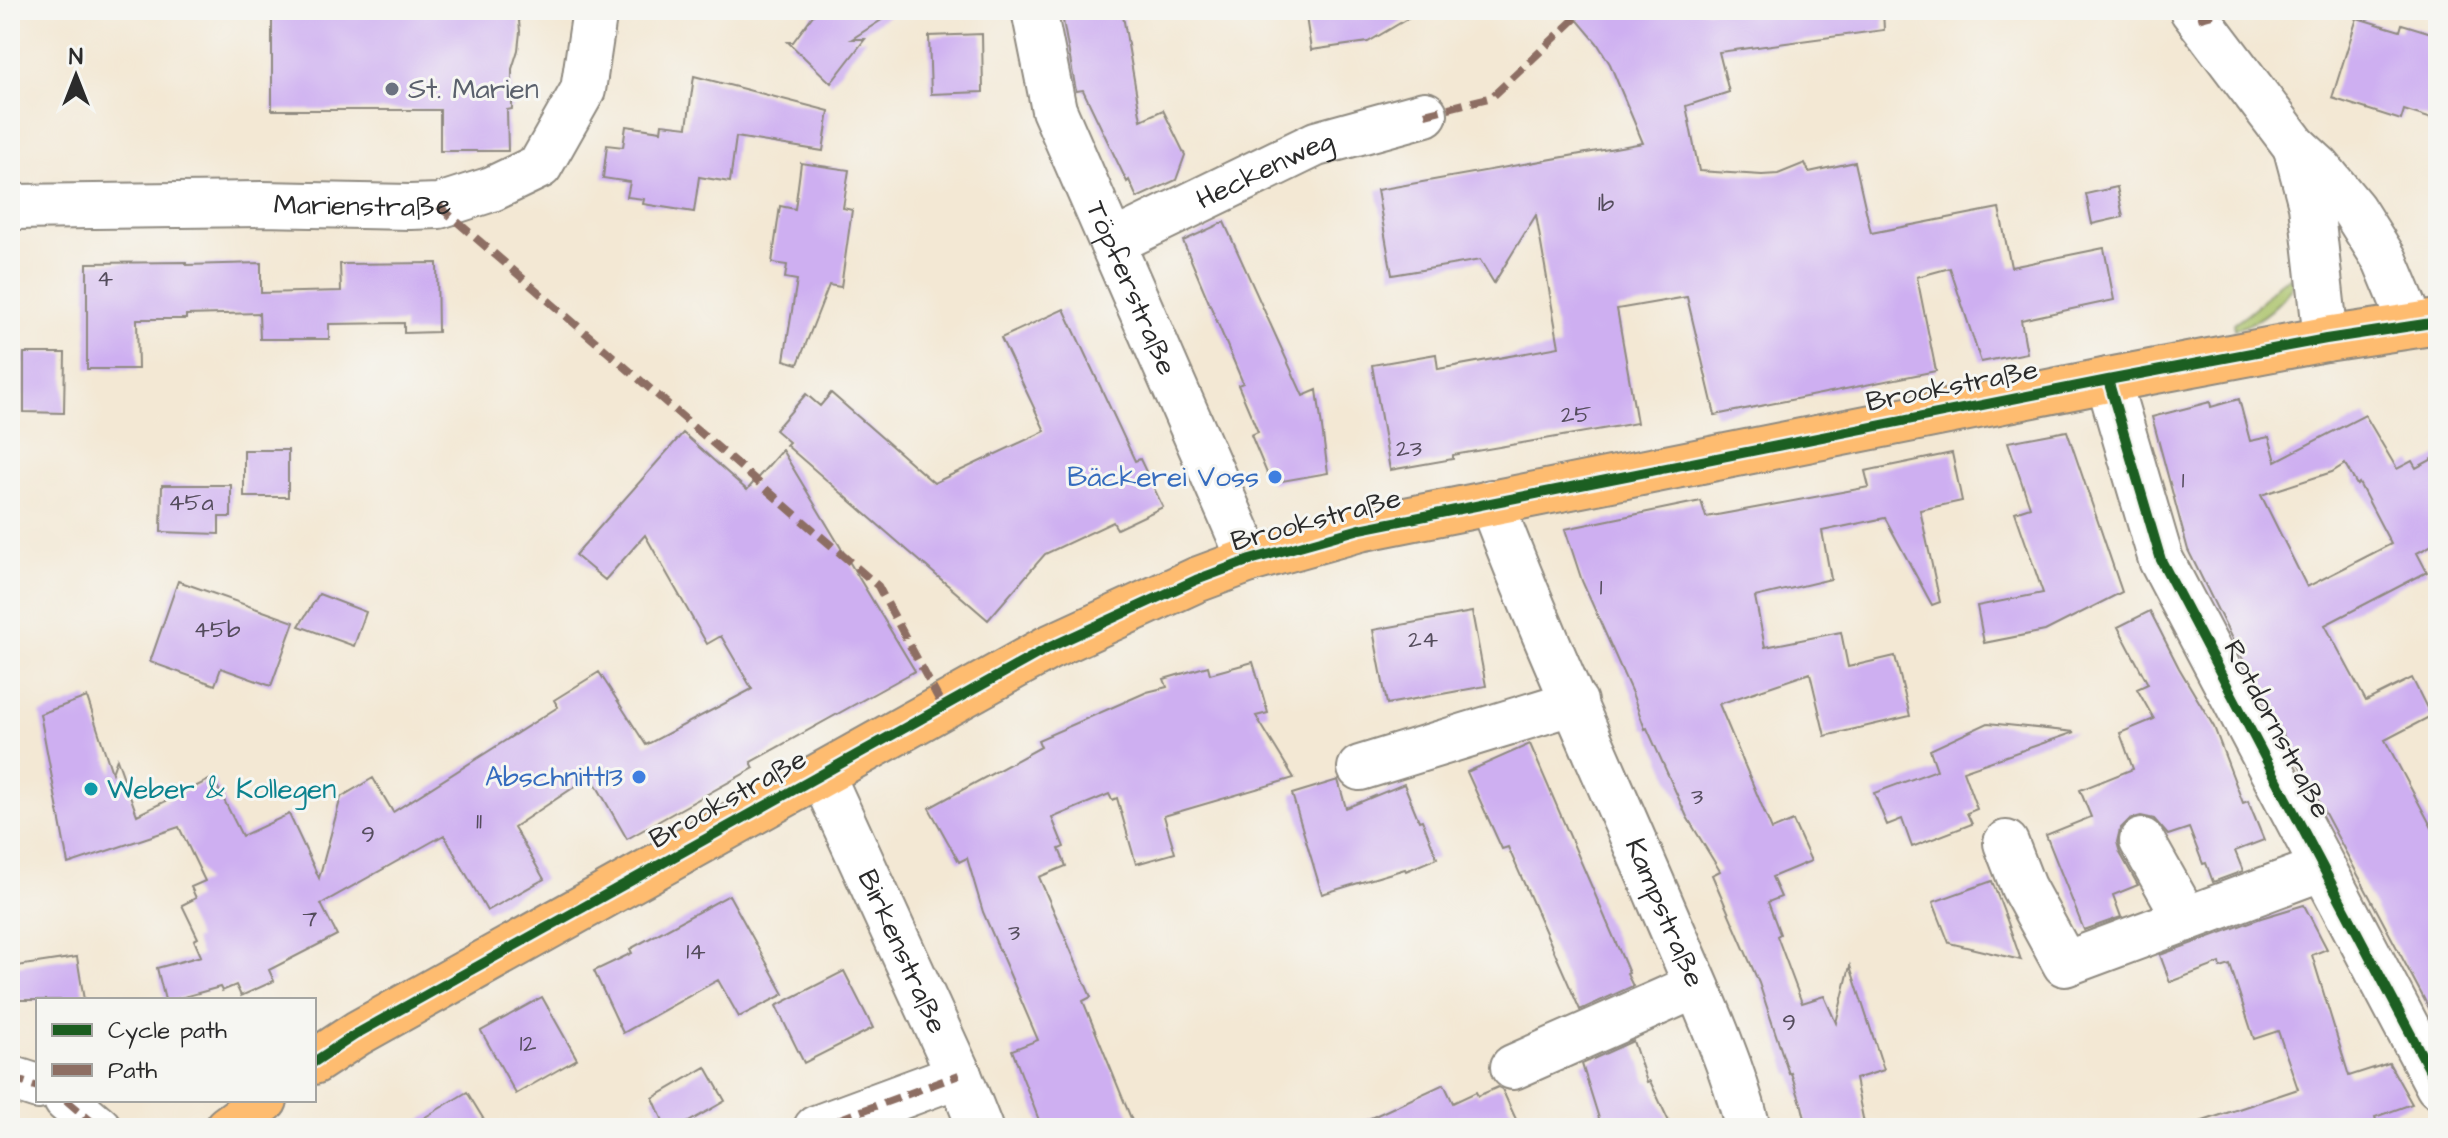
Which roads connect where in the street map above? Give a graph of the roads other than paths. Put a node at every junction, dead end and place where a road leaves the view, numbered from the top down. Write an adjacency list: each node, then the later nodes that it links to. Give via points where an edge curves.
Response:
1 (595, 10): 6 (street, Marienstraße, via 583,90 540,166 492,189 439,206)
2 (1034, 10): 7 (street, Töpferstraße, via 1054,110)
3 (2206, 13): 5 (street)
4 (1425, 114): 7 (street, Heckenweg, via 1316,144)
5 (2295, 146): 8 (street, via 2353,209); 9 (street, via 2311,205)
6 (10, 207)
7 (1112, 243): 12 (street, Töpferstraße)
8 (2425, 324): 9 (main road, Brookstraße)
9 (2326, 339): 10 (main road, Brookstraße)
10 (2108, 380): 11 (main road, Brookstraße); 18 (street, Rotdornstraße, via 2161,560)
11 (1491, 502): 12 (main road, Brookstraße, via 1360,529); 13 (street, Kampstraße)
12 (1250, 560): 15 (main road, Brookstraße, via 1048,648)
13 (1575, 702): 14 (street); 20 (street, Kampstraße)
14 (1360, 768)
15 (822, 775): 21 (main road, Brookstraße); 23 (street, Birkenstraße)
16 (2142, 841): 19 (street)
17 (2006, 843): 19 (street, via 2023,887 2065,964)
18 (2323, 868): 19 (street); 26 (street, Rotdornstraße)
19 (2186, 919)
20 (1696, 986): 22 (street); 35 (street, Kampstraße, via 1738,1089)
21 (316, 1061)
22 (1513, 1067)
23 (959, 1075): 33 (street); 34 (street, Birkenstraße)
24 (10, 1078): 25 (street)
25 (36, 1086)
26 (2438, 1086)
27 (68, 1102): 30 (street)
28 (262, 1102): 31 (main road)
29 (272, 1102): 32 (main road)
30 (99, 1128)
31 (227, 1128)
32 (255, 1128)
33 (816, 1128)
34 (980, 1128)
35 (1748, 1128)

